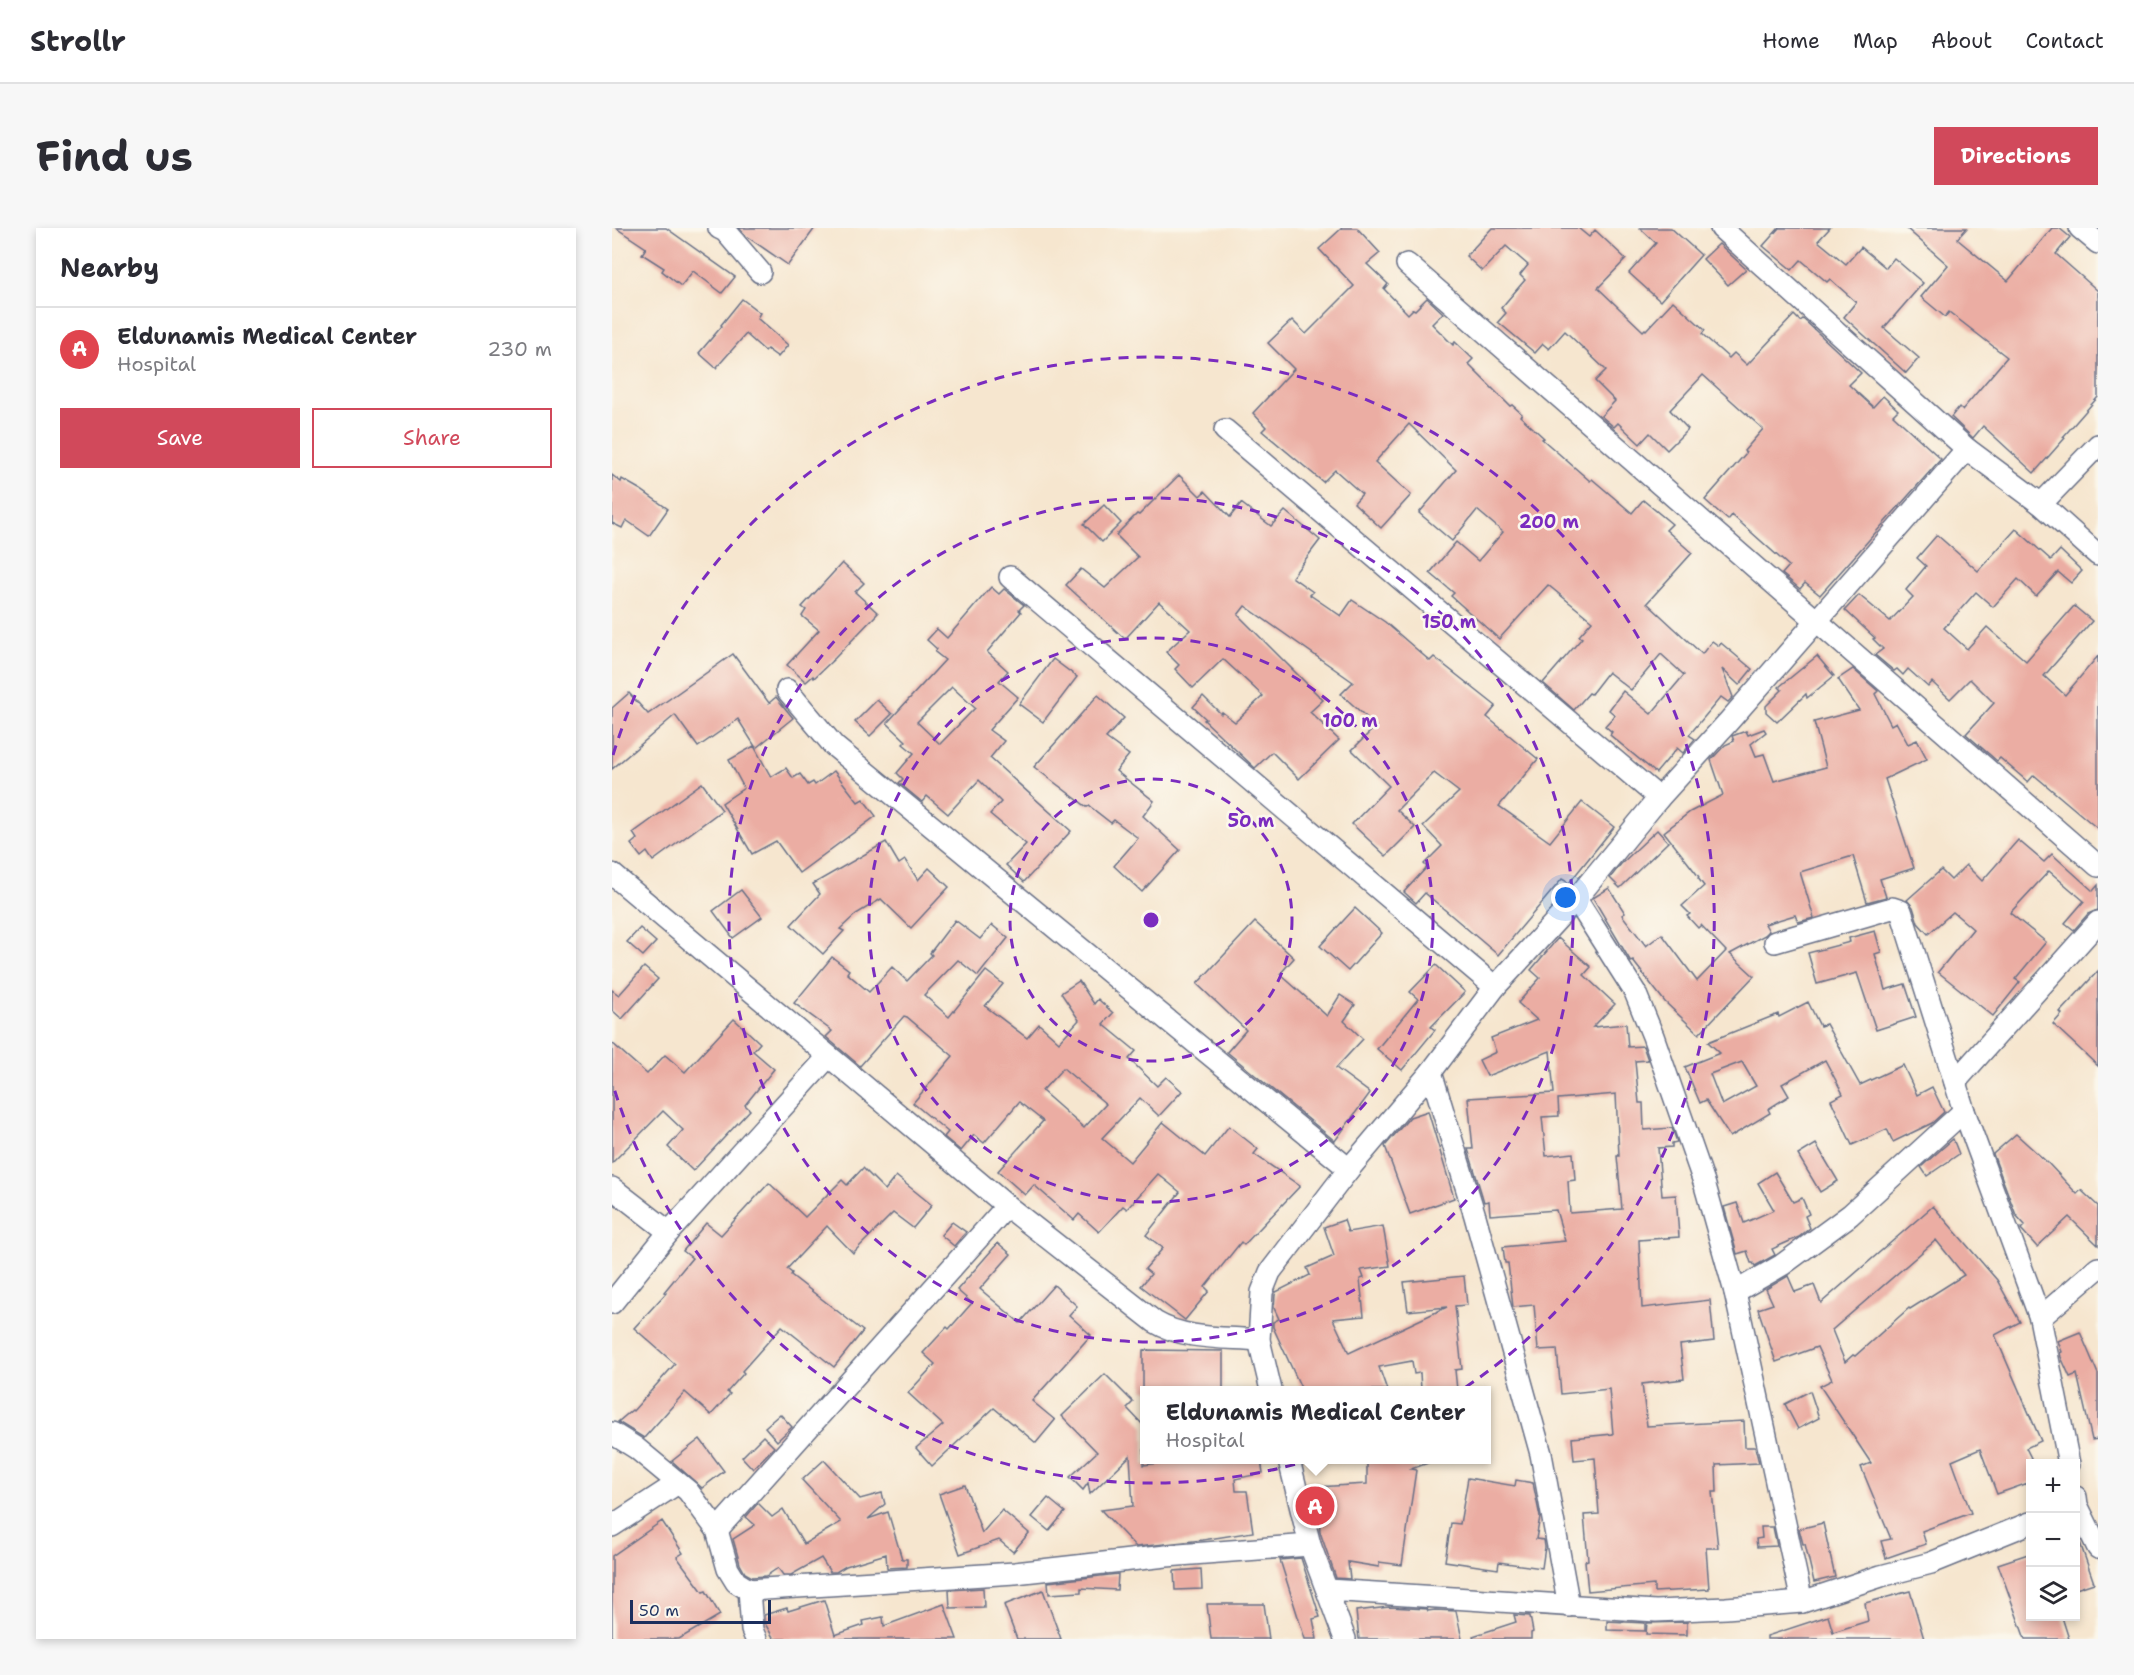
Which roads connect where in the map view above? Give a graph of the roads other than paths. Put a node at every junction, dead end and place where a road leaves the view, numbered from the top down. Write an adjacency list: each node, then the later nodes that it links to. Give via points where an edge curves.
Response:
1 (719, 228): 6 (street)
2 (1721, 228): 9 (street)
3 (2080, 228): 4 (street)
4 (2098, 243)
5 (1407, 264): 13 (street)
6 (760, 272)
7 (1225, 430): 15 (street)
8 (2098, 445): 10 (street)
9 (1967, 449): 10 (street); 13 (street)
10 (2041, 504): 11 (street)
11 (2098, 555)
12 (1010, 577): 21 (street)
13 (1817, 620): 15 (street); 16 (street)
14 (787, 690): 26 (street, via 834,746)
15 (1659, 798): 18 (street)
16 (2098, 866)
17 (612, 874): 22 (street)
18 (1576, 899): 21 (street); 31 (street, via 1635,992 1649,1025 1704,1182)
19 (2098, 922): 24 (street)
20 (1775, 942): 24 (street, via 1892,908 1901,911)
21 (1495, 987): 23 (street)
22 (828, 1057): 28 (street); 29 (street)
23 (1431, 1072): 26 (street); 49 (street, via 1541,1454)
24 (1955, 1082): 25 (street)
25 (1964, 1111): 31 (street, via 1850,1215 1782,1265); 33 (street)
26 (1349, 1169): 34 (street, via 1270,1272 1262,1292)
27 (612, 1188): 29 (street)
28 (1007, 1206): 34 (street, via 1166,1329); 43 (street)
29 (669, 1232): 32 (street)
30 (2098, 1268): 33 (street)
31 (1735, 1292): 48 (street)
32 (612, 1303)
33 (2040, 1318): 37 (street)
34 (1259, 1340): 35 (street)
35 (1270, 1386)
36 (612, 1433): 39 (street)
37 (2068, 1459)
38 (1290, 1464): 45 (street)
39 (678, 1483): 42 (street); 43 (street)
40 (2080, 1509): 44 (street)
41 (2026, 1525): 48 (street, via 1931,1563)
42 (612, 1526)
43 (717, 1530): 46 (street, via 728,1569 736,1582)
44 (2097, 1541)
45 (1310, 1545): 46 (street, via 1015,1573); 47 (street)
46 (749, 1589): 50 (street)
47 (1328, 1590): 49 (street); 51 (street)
48 (1802, 1602): 49 (street, via 1656,1611)
49 (1569, 1606)
50 (756, 1639)
51 (1345, 1639)

